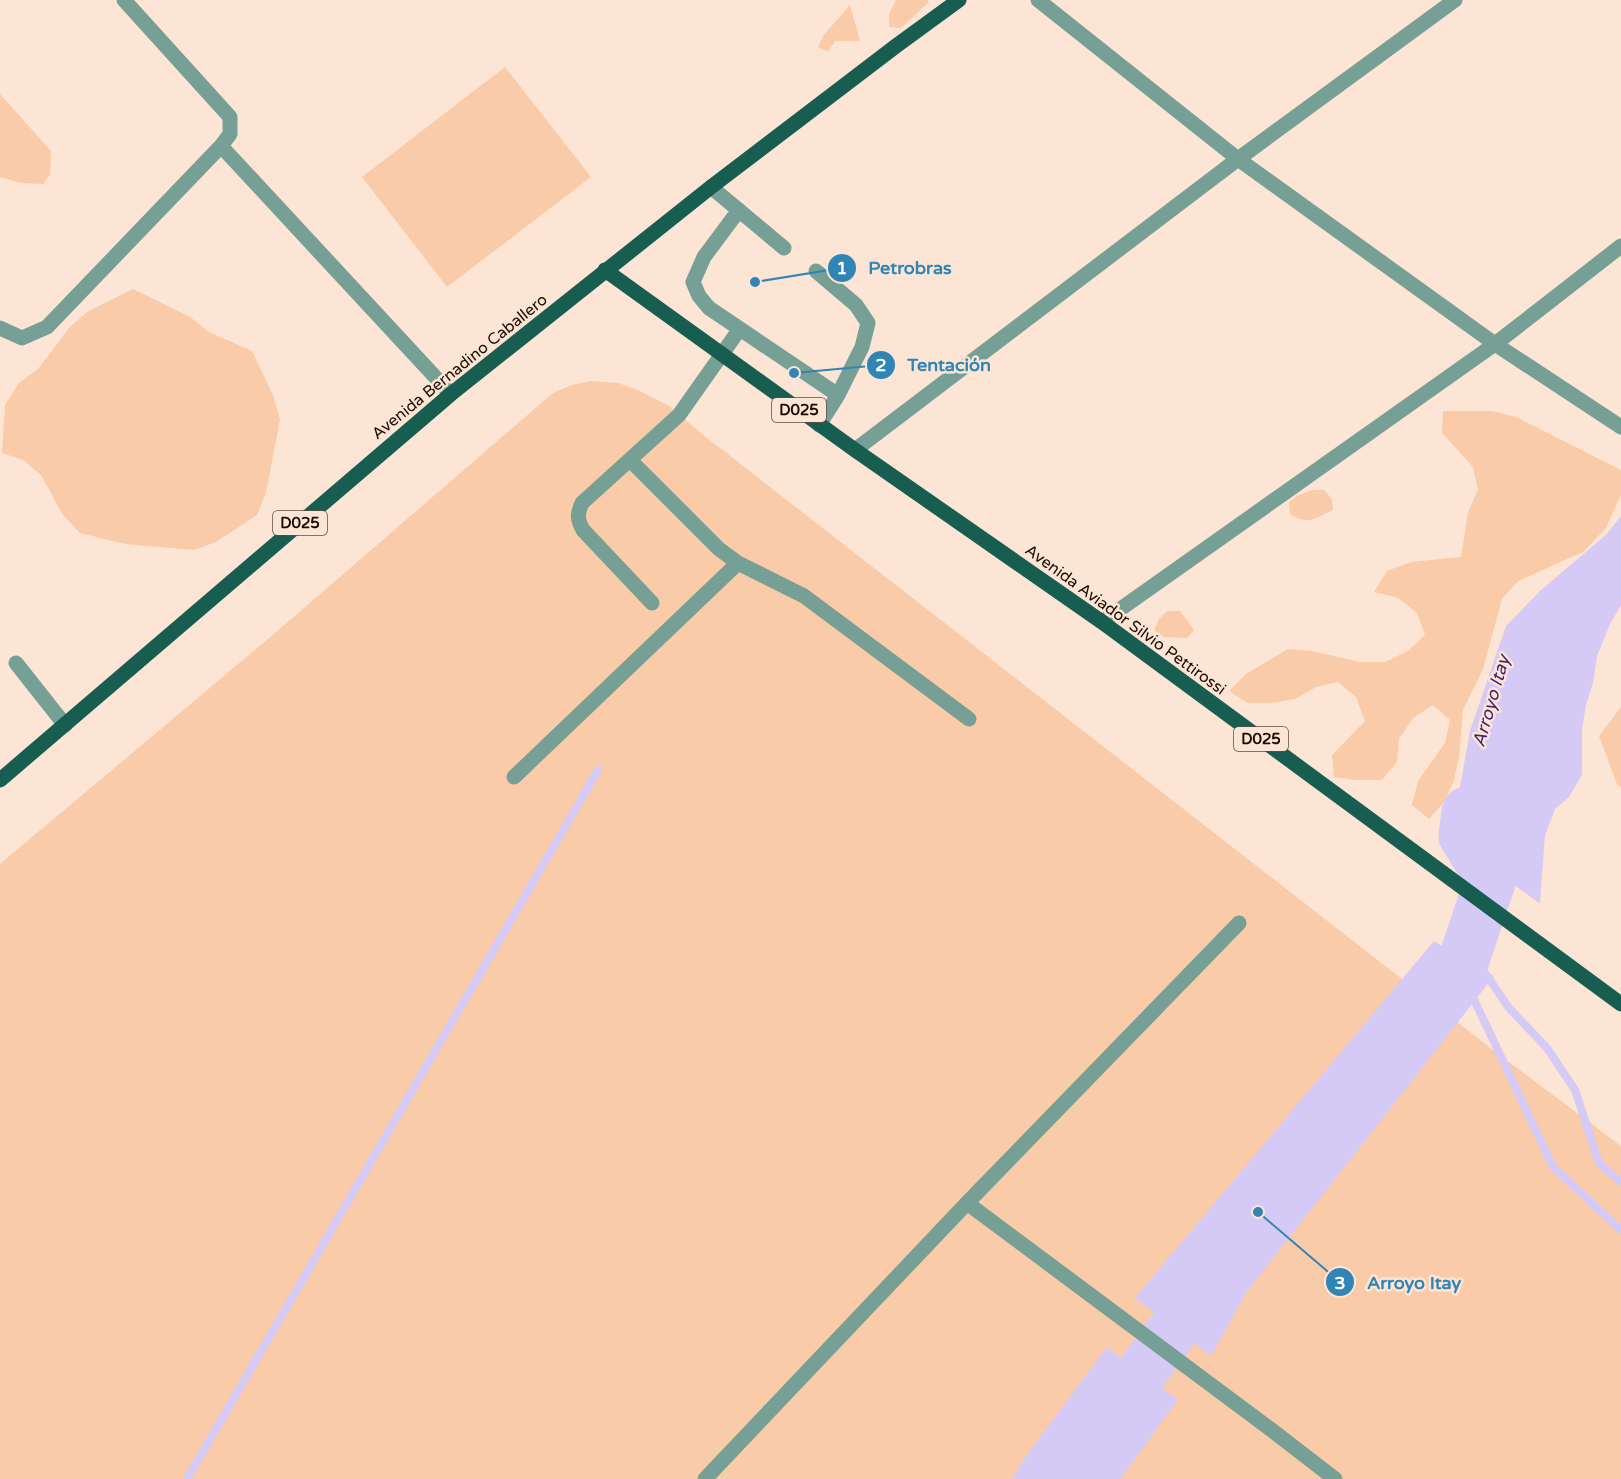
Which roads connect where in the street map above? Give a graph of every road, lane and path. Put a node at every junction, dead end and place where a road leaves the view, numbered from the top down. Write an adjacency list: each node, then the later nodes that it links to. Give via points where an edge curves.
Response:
1 (124, 0): 5 (street, via 230,117 230,134)
2 (959, 0): 7 (main road, Avenida Bernadino Caballero)
3 (1038, 0): 6 (street)
4 (1455, 0): 6 (street)
5 (221, 146): 13 (street, via 47,327 22,338); 17 (street)
6 (1238, 159): 15 (street); 21 (street)
7 (711, 187): 8 (street); 11 (main road, Avenida Bernadino Caballero)
8 (739, 210): 10 (street); 14 (street, via 704,257 693,282 709,308)
9 (1621, 246): 15 (street)
10 (784, 248)
11 (605, 270): 16 (main road, Avenida Aviador Silvio Pettirossi / D025); 17 (main road, Avenida Bernadino Caballero / D025)
12 (816, 271): 18 (street, via 856,305 868,323 862,347)
13 (0, 328)
14 (739, 330): 16 (street); 18 (street)
15 (1495, 344): 20 (street); 25 (street)
16 (722, 354): 19 (main road, Avenida Aviador Silvio Pettirossi / D025); 22 (street, via 679,415)
17 (451, 394): 28 (main road, Avenida Bernadino Caballero / D025)
18 (837, 394): 19 (street)
19 (819, 425): 21 (main road, Avenida Aviador Silvio Pettirossi / D025)
20 (1621, 427)
21 (855, 450): 25 (main road, Avenida Aviador Silvio Pettirossi / D025)
22 (630, 460): 23 (street); 24 (street, via 582,503 578,521)
23 (738, 563): 27 (street, via 804,596); 29 (street)
24 (652, 603)
25 (1102, 622): 32 (main road, Avenida Aviador Silvio Pettirossi / D025)
26 (16, 663): 28 (street)
27 (969, 719)
28 (65, 725): 30 (main road, Avenida Bernadino Caballero / D025)
29 (514, 777)
30 (0, 780)
31 (1239, 923): 33 (street)
32 (1621, 1004)
33 (967, 1203): 34 (street); 35 (street)
34 (705, 1479)
35 (1335, 1479)

